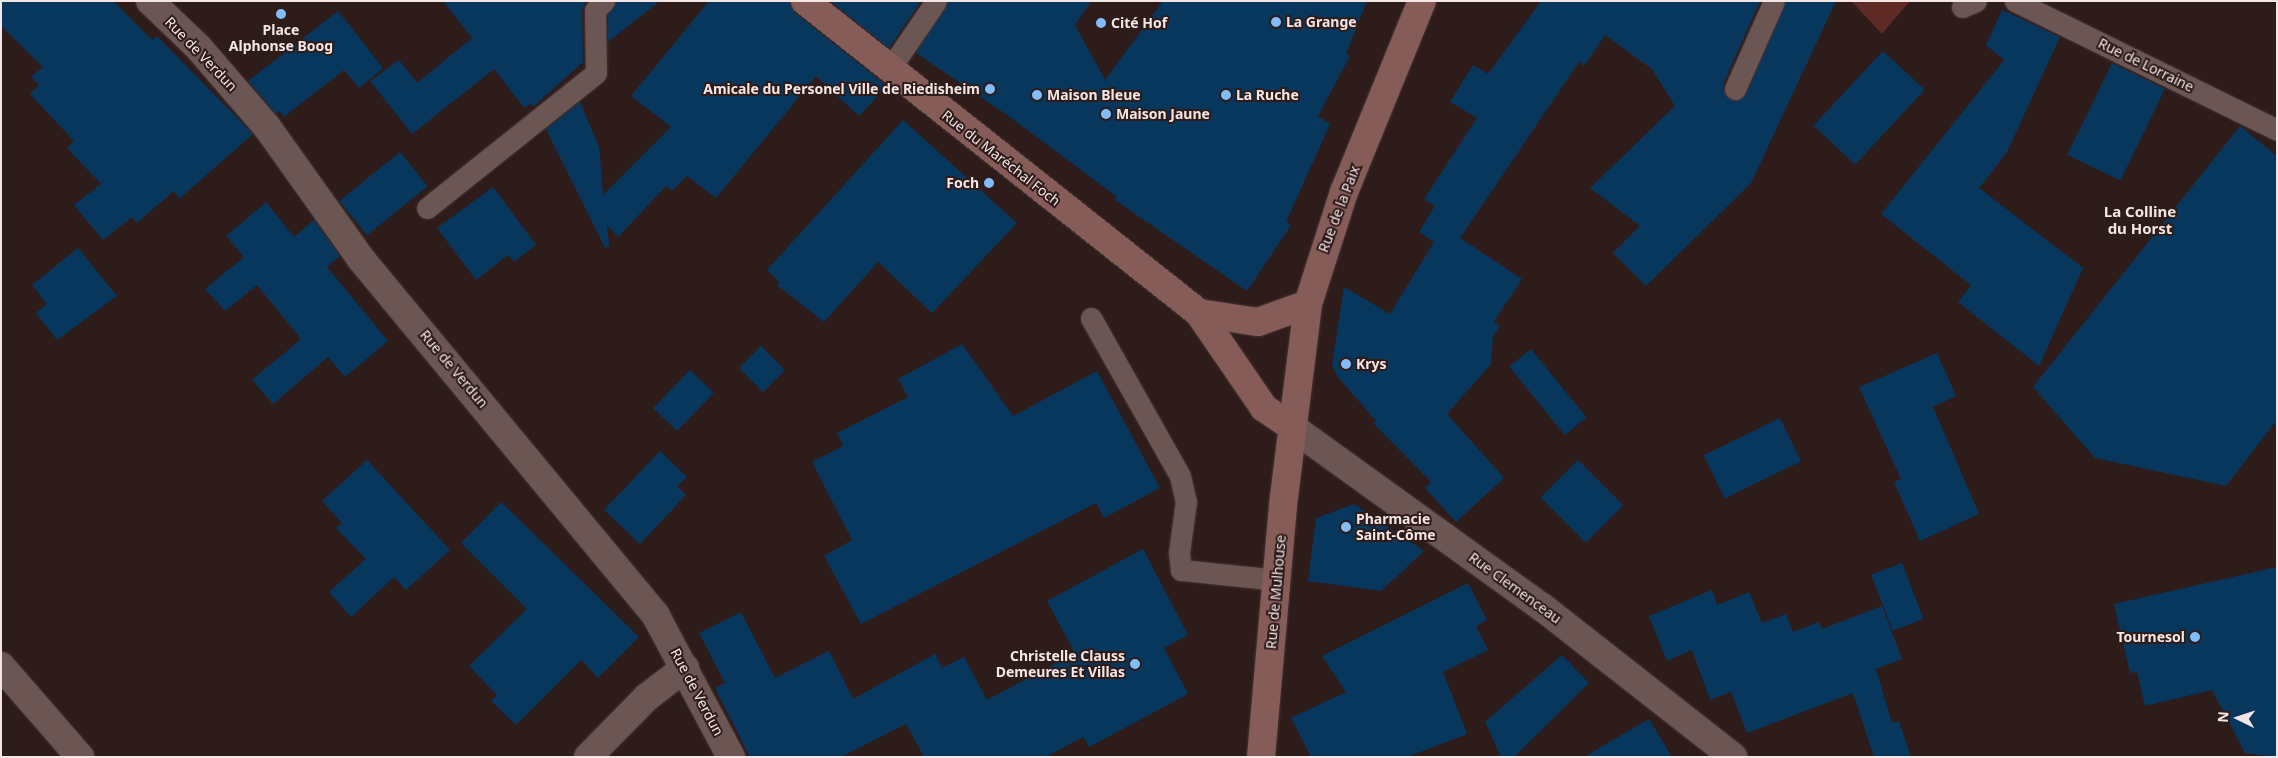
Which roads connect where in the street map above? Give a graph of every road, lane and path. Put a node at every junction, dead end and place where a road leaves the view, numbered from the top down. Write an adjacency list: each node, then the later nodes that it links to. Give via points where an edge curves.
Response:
1 (150, 1): 18 (street, Rue de Verdun, via 198,47 268,127 361,259 656,616)
2 (604, 1): 11 (lane, via 595,10 596,73)
3 (805, 1): 8 (street, Rue du Maréchal Foch)
4 (936, 1): 8 (lane)
5 (1422, 1): 12 (street, Rue de la Paix, via 1344,192)
6 (1774, 1): 9 (lane)
7 (2014, 1): 10 (lane, Rue de Lorraine)
8 (889, 70): 13 (street, Rue du Maréchal Foch)
9 (1735, 88)
10 (2277, 130)
11 (427, 208)
12 (1308, 304): 13 (street, Rue du Maréchal Foch, via 1258,322); 15 (street, Rue de la Paix)
13 (1199, 313): 15 (street, Rue du Maréchal Foch, via 1264,408)
14 (1091, 318): 16 (lane, via 1180,476 1186,501 1179,553 1181,570)
15 (1292, 427): 16 (street, Rue de Mulhouse); 23 (street, Rue Clemenceau, via 1542,607)
16 (1277, 580): 22 (street, Rue de Mulhouse)
17 (1, 666): 19 (street)
18 (685, 668): 20 (street, via 647,697); 21 (street, Rue de Verdun)
19 (80, 757)
20 (588, 757)
21 (731, 757)
22 (1261, 757)
23 (1733, 757)

